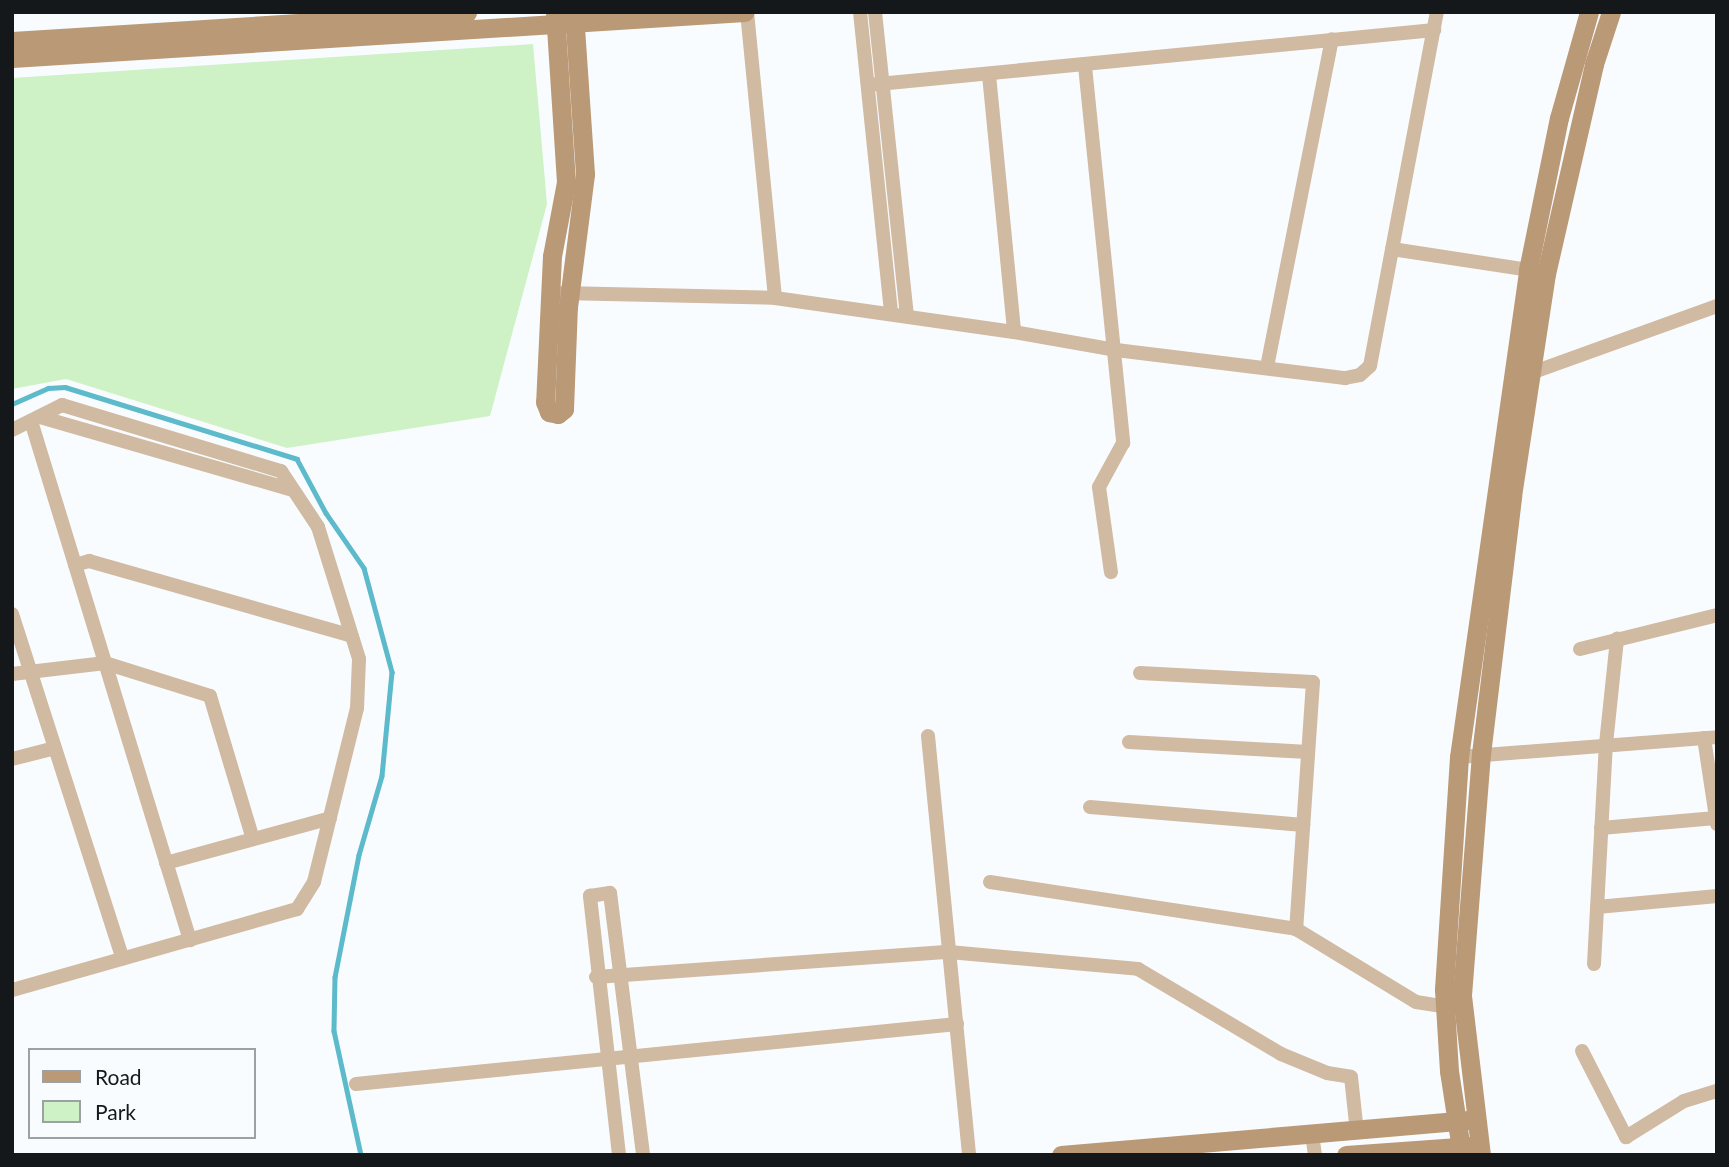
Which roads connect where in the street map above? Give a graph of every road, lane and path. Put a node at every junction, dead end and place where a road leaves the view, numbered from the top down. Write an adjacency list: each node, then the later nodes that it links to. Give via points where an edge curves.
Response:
1 (467, 12): 11 (street)
2 (746, 12): 8 (street); 21 (street)
3 (860, 12): 16 (street)
4 (875, 12): 15 (street)
5 (1437, 12): 9 (street)
6 (1589, 12): 18 (street, via 1559,118)
7 (1608, 13): 18 (street)
8 (565, 18): 12 (street); 19 (street, via 566,169); 20 (street, via 585,174)
9 (1434, 30): 10 (street); 17 (street)
10 (1332, 39): 13 (street); 27 (street)
11 (12, 41)
12 (12, 58)
13 (1085, 66): 14 (street); 26 (street)
14 (989, 75): 15 (street); 25 (street)
15 (883, 84): 16 (street); 24 (street)
16 (868, 85): 23 (street)
17 (1392, 249): 18 (street); 27 (street, via 1370,366 1360,375 1345,378)
18 (1537, 272): 28 (street); 31 (street)
19 (550, 292): 20 (street); 20 (street, via 545,402 549,412 558,414 564,410)
20 (570, 294): 21 (street)
21 (775, 298): 23 (street)
22 (1717, 306): 28 (street)
23 (891, 312): 24 (street)
24 (907, 316): 25 (street)
25 (1014, 332): 26 (street)
26 (1116, 350): 27 (street); 33 (street, via 1123,446 1099,487)
27 (1266, 367)
28 (1531, 373): 31 (street)
29 (36, 419): 30 (street); 32 (street); 36 (street, via 293,490 318,527)
30 (12, 430)
31 (1503, 495): 49 (street); 50 (street)
32 (75, 565): 36 (street, via 89,561); 39 (street)
33 (1111, 572)
34 (12, 614): 40 (street)
35 (1717, 615): 37 (street)
36 (352, 636): 53 (street, via 359,659 357,708)
37 (1617, 639): 38 (street); 46 (street)
38 (1580, 649)
39 (105, 663): 40 (street); 58 (street, via 210,696); 59 (street)
40 (30, 670): 42 (street); 47 (street)
41 (1140, 673): 48 (street, via 1312,682)
42 (12, 674)
43 (928, 736): 65 (street)
44 (1710, 737): 46 (street); 54 (street)
45 (1129, 742): 48 (street)
46 (1606, 744): 49 (street); 57 (street)
47 (55, 748): 51 (street); 66 (street)
48 (1308, 752): 56 (street)
49 (1481, 754): 50 (street); 78 (street, via 1462,995)
50 (1459, 757): 71 (street)
51 (12, 759)
52 (1090, 807): 56 (street)
53 (330, 818): 58 (street); 64 (street, via 314,882 297,909)
54 (1716, 818): 55 (street); 57 (street)
55 (1717, 824)
56 (1303, 825): 63 (street)
57 (1601, 828): 62 (street)
58 (253, 839): 59 (street)
59 (166, 863): 64 (street)
60 (990, 882): 63 (street)
61 (1717, 896): 62 (street)
62 (1597, 908): 67 (street)
63 (1296, 929): 71 (street, via 1416,1002)
64 (190, 940): 66 (street)
65 (949, 952): 68 (street); 72 (street); 79 (street, via 1138,969 1281,1054 1327,1073 1351,1077)
66 (123, 959): 70 (street)
67 (1594, 964)
68 (621, 976): 69 (street); 69 (street, via 610,893 590,895); 74 (street)
69 (596, 977): 75 (street)
70 (12, 990)
71 (1446, 1007): 78 (street)
72 (957, 1024): 74 (street); 84 (street)
73 (1582, 1051): 77 (street, via 1626,1137 1684,1101)
74 (631, 1057): 75 (street); 83 (street)
75 (610, 1059): 76 (street); 82 (street)
76 (356, 1084)
77 (1717, 1091)
78 (1466, 1121): 79 (street); 81 (street)
79 (1357, 1132): 80 (street)
80 (1312, 1134): 85 (street); 86 (street)
81 (1471, 1151): 87 (street)
82 (619, 1155)
83 (643, 1155)
84 (969, 1155)
85 (1061, 1155)
86 (1315, 1155)
87 (1346, 1155)

